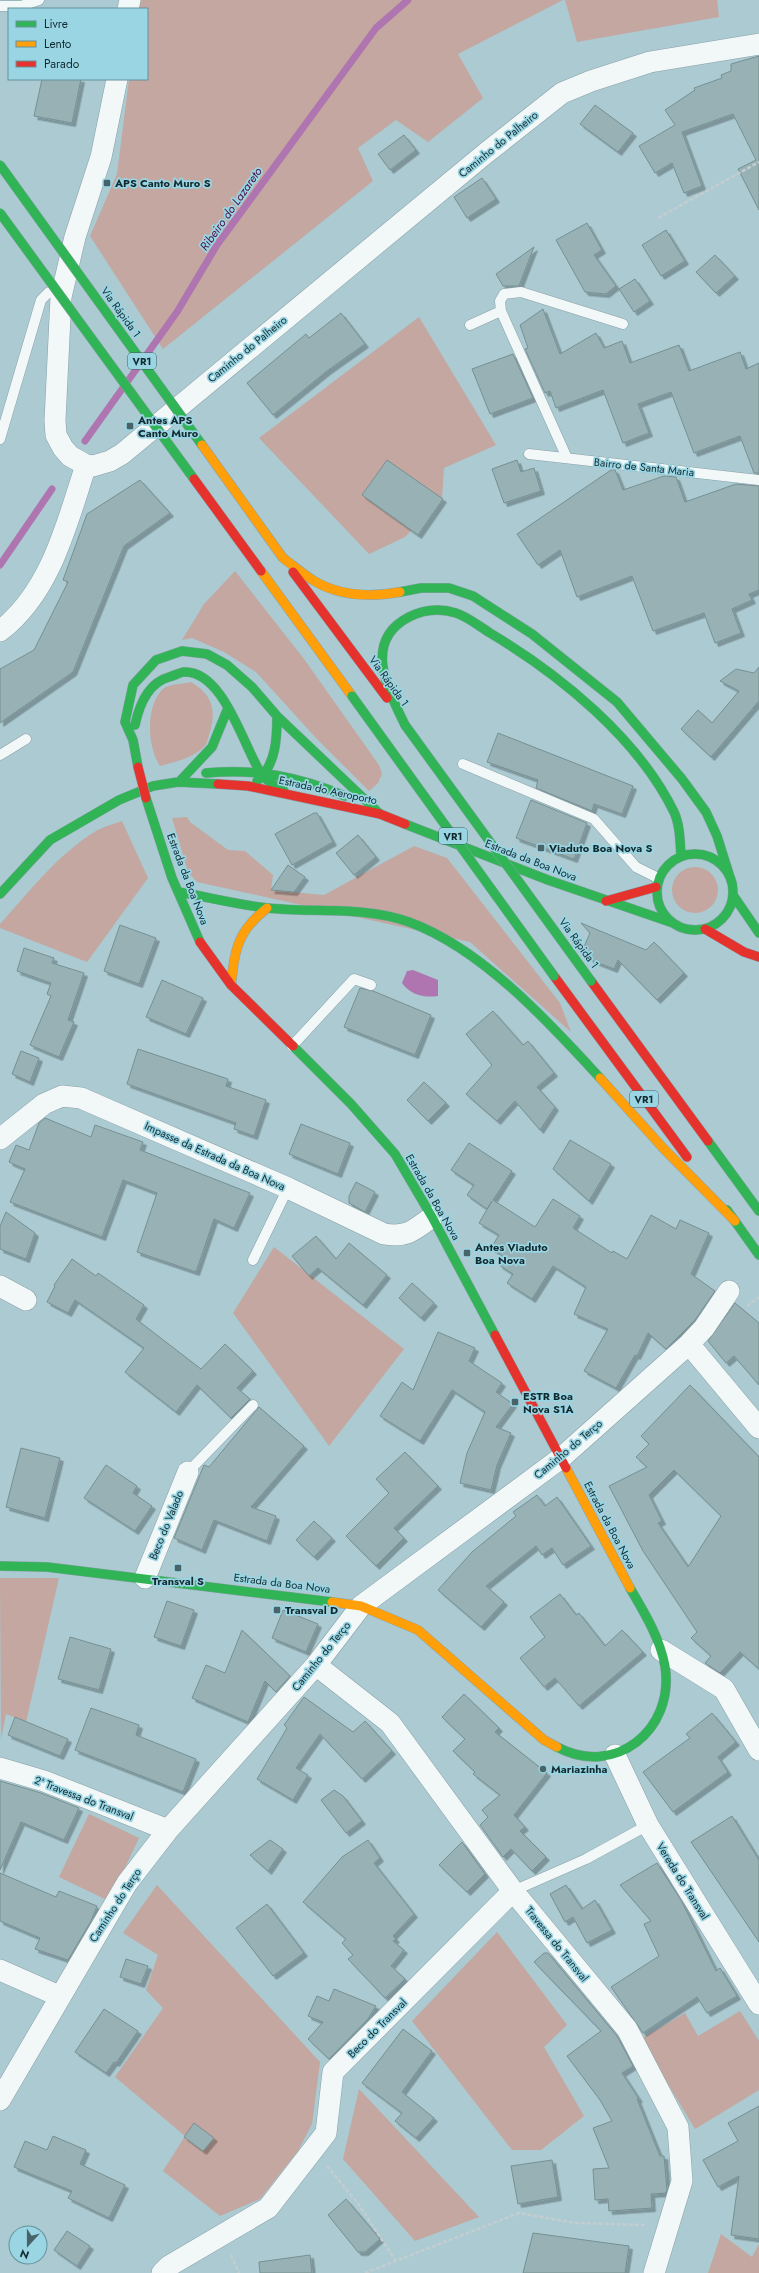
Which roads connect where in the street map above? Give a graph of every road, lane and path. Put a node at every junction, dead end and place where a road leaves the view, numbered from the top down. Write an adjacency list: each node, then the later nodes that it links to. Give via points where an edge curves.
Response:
1 (39, 0): 2 (lane, via 21,6)
2 (0, 6)
3 (759, 44): 16 (street, Caminho do Palheiro, via 650,62 562,93 334,277 122,454 94,466)
4 (117, 80): 9 (street, via 101,157 75,237)
5 (759, 162): 8 (path)
6 (0, 165): 18 (main road, Via Rápida 1 / VR1, bridge)
7 (0, 213): 51 (main road, VR1, bridge)
8 (658, 218)
9 (61, 297): 13 (lane, via 49,292 41,300); 16 (street, via 56,435 70,456)
10 (501, 311): 11 (lane, via 500,301 504,294 521,292); 12 (lane); 15 (lane)
11 (623, 324)
12 (470, 325)
13 (0, 439)
14 (529, 454): 15 (lane, Bairro de Santa Maria)
15 (567, 458): 17 (lane, Bairro de Santa Maria)
16 (86, 465): 19 (street, via 56,554 32,595 13,621)
17 (759, 480)
18 (283, 558): 20 (main road, Via Rápida 1 / VR1); 33 (main road, via 316,582 353,594 377,596 421,588 449,588 473,596 532,634 617,702 682,779 706,812)
19 (0, 631)
20 (388, 695): 32 (main road, via 382,664 383,646 388,633 399,623 422,611 456,613 508,642 590,706 646,766 674,812); 49 (main road, Via Rápida 1 / VR1, bridge, via 405,725)
21 (228, 708): 24 (main road, Estrada da Boa Nova, via 214,686 203,678 186,671 169,676 155,683 145,697 136,721); 27 (main road, Estrada da Boa Nova); 28 (main road, via 212,747)
22 (277, 716): 24 (main road, Estrada da Boa Nova, via 252,687 227,665 207,654 182,651 156,660 133,685 125,722); 27 (main road, via 276,738); 31 (main road, Estrada da Boa Nova)
23 (26, 739): 25 (lane)
24 (133, 740): 35 (main road, Estrada da Boa Nova, bridge, via 138,768)
25 (0, 755)
26 (463, 764): 34 (lane, via 594,819 636,866)
27 (263, 773): 28 (main road, Estrada do Aeroporto, via 221,771 198,774); 29 (main road); 30 (main road); 31 (main road, Estrada do Aeroporto, via 294,776)
28 (178, 782): 29 (main road, Estrada do Aeroporto); 36 (main road, Estrada do Aeroporto, via 153,786 119,800 50,840)
29 (248, 786): 30 (main road, Estrada do Aeroporto)
30 (288, 794): 31 (main road, Estrada do Aeroporto)
31 (380, 814): 38 (main road, Estrada da Boa Nova)
32 (681, 856): 33 (main road, via 692,854 714,858); 34 (main road, via 670,863)
33 (729, 874): 37 (main road)
34 (657, 883): 38 (main road); 40 (main road, via 656,896 662,911)
35 (178, 892): 39 (main road); 44 (main road, Estrada da Boa Nova, via 200,942)
36 (0, 894)
37 (733, 895): 41 (main road, via 726,915 718,924); 42 (main road)
38 (606, 901): 40 (main road, Estrada da Boa Nova)
39 (267, 908): 44 (main road, via 246,926 235,946); 51 (main road, via 378,915 408,922 445,938 482,963 564,1038 663,1148)
40 (673, 923): 41 (main road, via 688,929)
41 (705, 929): 43 (main road, via 744,952)
42 (759, 933)
43 (759, 957)
44 (231, 985): 46 (main road, Estrada da Boa Nova)
45 (371, 985): 46 (lane, via 354,979)
46 (292, 1046): 50 (main road, Estrada da Boa Nova, via 351,1104 395,1154)
47 (0, 1139): 48 (street, Impasse da Estrada da Boa Nova, via 44,1104 62,1096 81,1098)
48 (288, 1188): 50 (street, Impasse da Estrada da Boa Nova, via 384,1234 397,1236 411,1232); 53 (lane)
49 (759, 1211)
50 (432, 1217): 62 (main road, Estrada da Boa Nova)
51 (735, 1221): 52 (main road, VR1)
52 (759, 1255)
53 (253, 1260)
54 (0, 1286): 57 (street)
55 (729, 1291): 59 (street, Caminho do Terço, via 704,1328)
56 (759, 1297): 58 (path)
57 (26, 1300)
58 (743, 1306)
59 (689, 1344): 61 (street); 62 (street, Caminho do Terço)
60 (253, 1405): 63 (lane)
61 (759, 1428)
62 (560, 1458): 66 (street, Caminho do Terço); 67 (main road, Estrada da Boa Nova, via 647,1619)
63 (188, 1472): 65 (street, Beco do Valado)
64 (0, 1566): 65 (main road, Estrada da Boa Nova, via 47,1567)
65 (145, 1578): 66 (main road, Estrada da Boa Nova)
66 (361, 1606): 68 (street, Caminho do Terço); 70 (main road, Estrada da Boa Nova, via 418,1630 544,1740 572,1755 594,1758)
67 (661, 1650): 69 (street, via 724,1689); 70 (main road, Estrada da Boa Nova, via 665,1667 666,1693 657,1719 632,1746)
68 (316, 1665): 73 (street, Caminho do Terço); 74 (street, Travessa do Transval, via 390,1723)
69 (759, 1750)
70 (615, 1755): 72 (street, Vereda do Transval)
71 (0, 1768): 73 (street, 2ª Travessa do Transval, via 44,1781)
72 (648, 1825): 74 (lane, Beco do Transval, via 586,1859); 77 (street, Vereda do Transval)
73 (168, 1830): 76 (street, Caminho do Terço, via 127,1883)
74 (513, 1891): 79 (street, Beco do Transval, via 333,2072 326,2133); 80 (street, Travessa do Transval, via 627,2029 678,2127 682,2181)
75 (0, 1970): 76 (street)
76 (59, 1996): 78 (street, Caminho do Terço)
77 (759, 2004)
78 (0, 2100)
79 (314, 2149): 81 (path, via 359,2205); 82 (street, Beco do Transval, via 268,2208 169,2266)
80 (669, 2225): 81 (path, via 575,2223 519,2213); 84 (street, Travessa do Transval)
81 (396, 2261): 83 (path)
82 (162, 2273)
83 (365, 2273)
84 (654, 2273)

